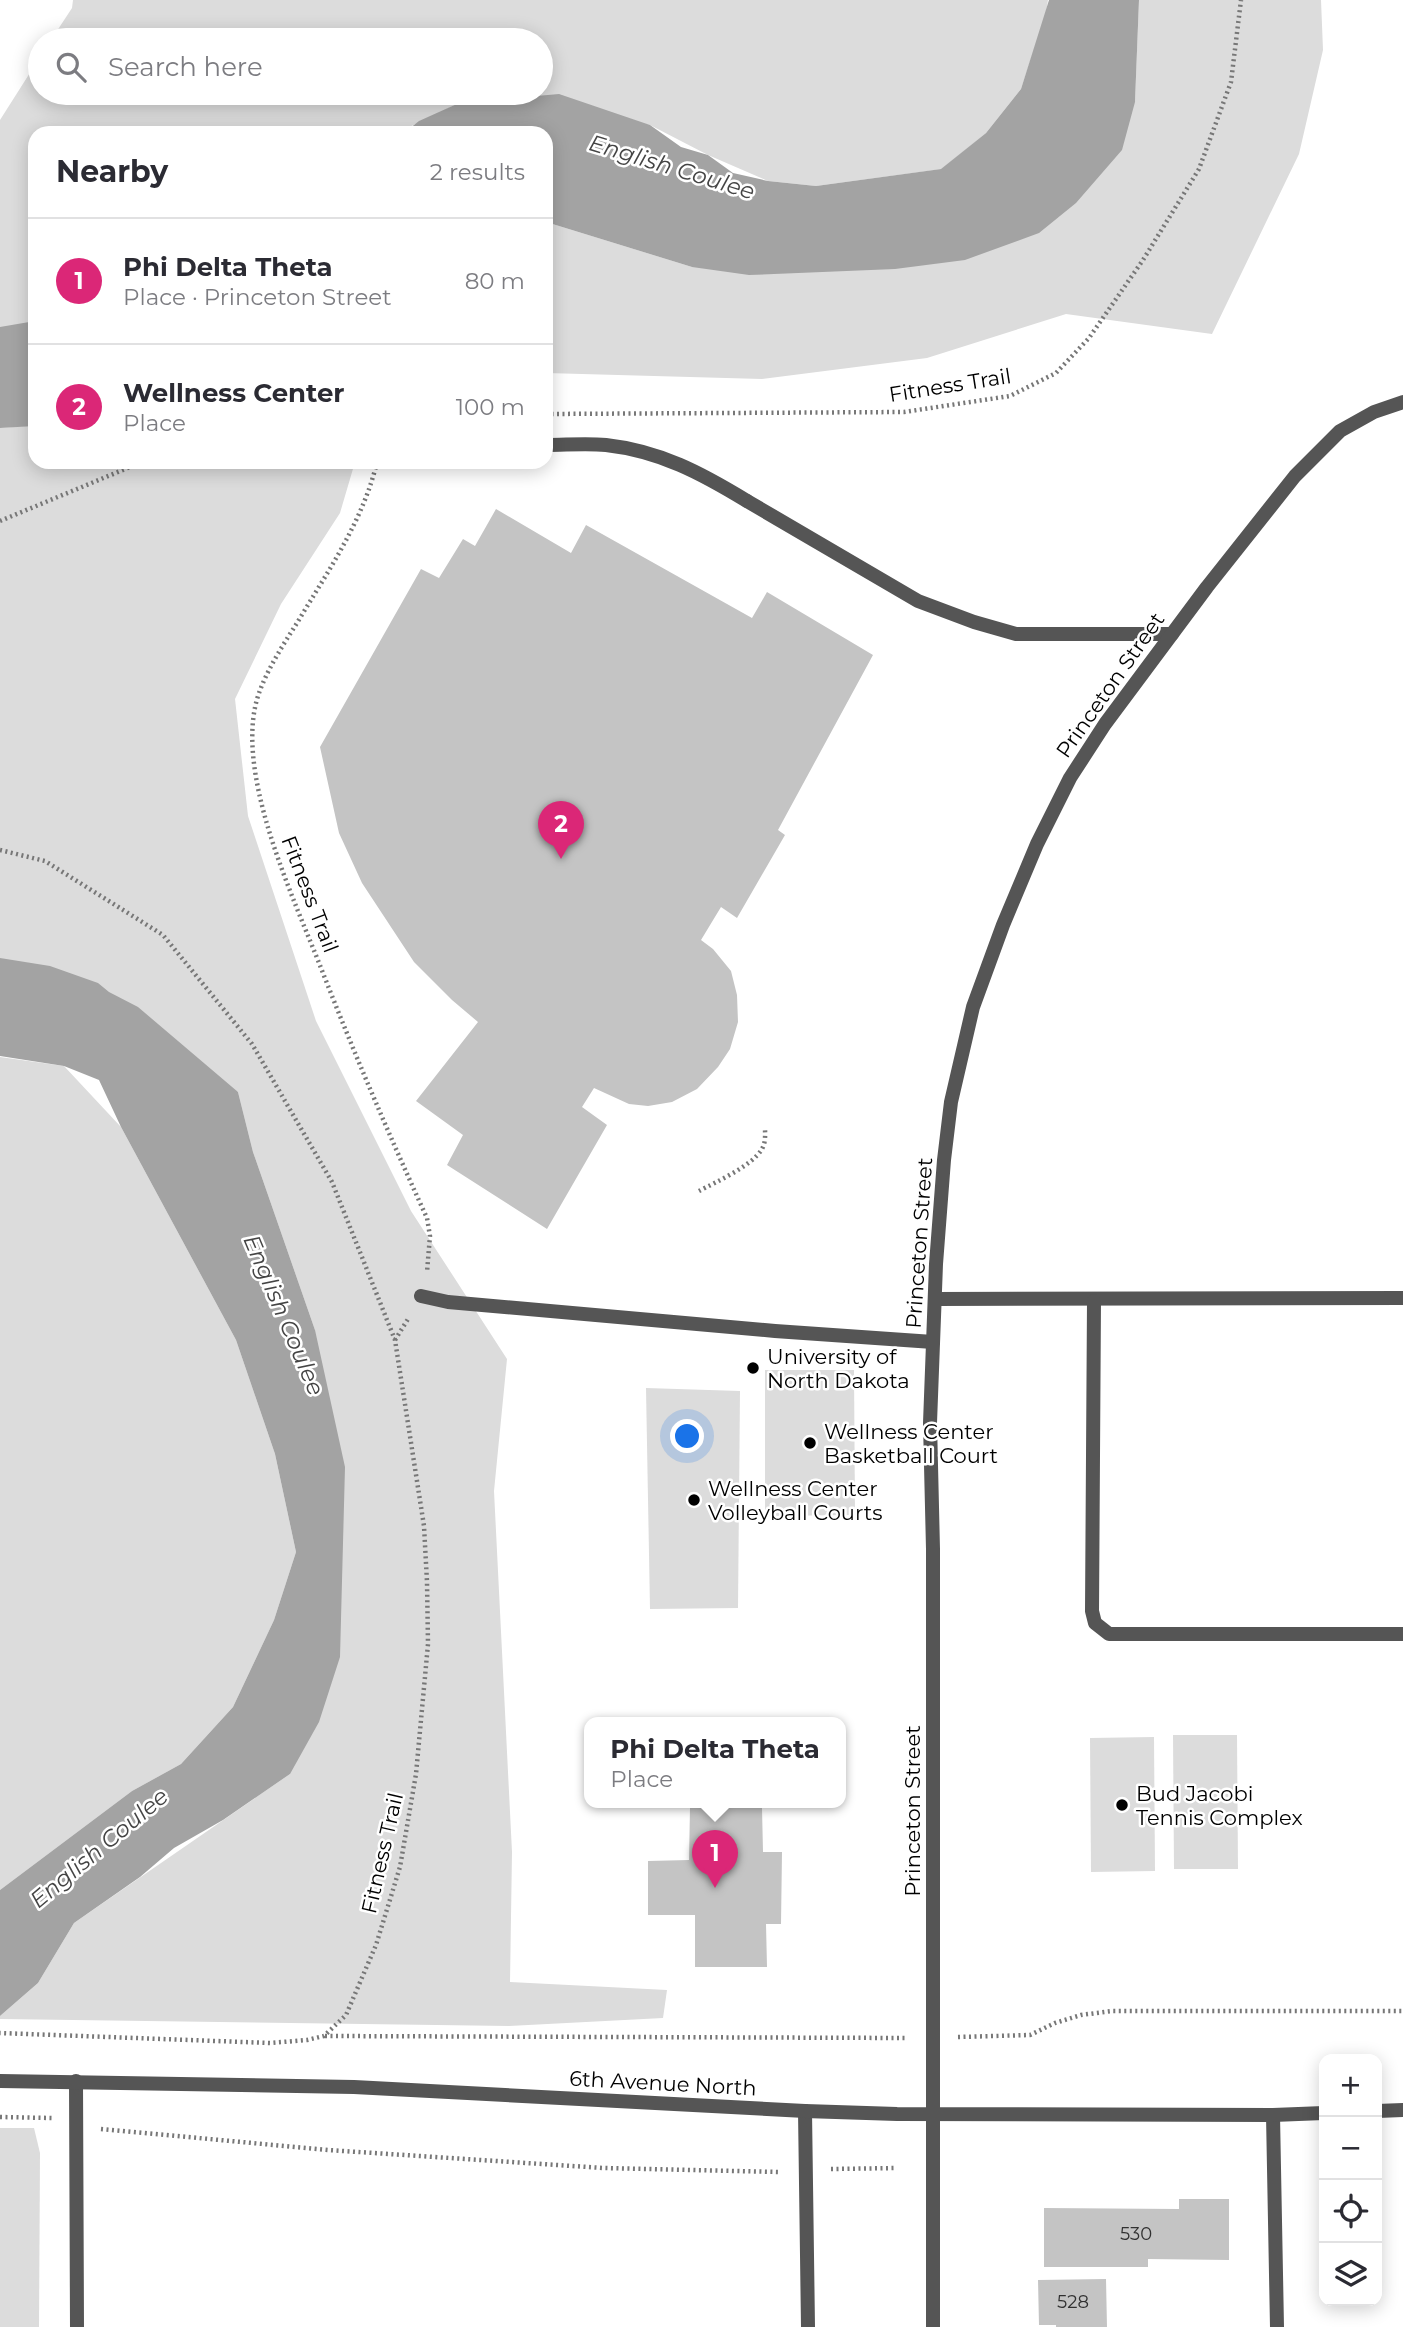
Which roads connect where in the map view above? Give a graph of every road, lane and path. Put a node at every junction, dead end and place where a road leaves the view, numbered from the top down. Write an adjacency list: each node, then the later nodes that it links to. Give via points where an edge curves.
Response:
1 (1241, 0): 3 (path, Fitness Trail, via 1231,82 1199,169 1143,260 1088,338 1056,373 1010,396 904,412)
2 (1403, 402): 8 (street, Princeton Street, via 1340,431 1295,476)
3 (553, 414)
4 (553, 445): 8 (street, via 606,445 694,469 918,601 974,622 1016,634)
5 (125, 469): 7 (path)
6 (375, 469): 12 (path, Fitness Trail, via 361,514 258,695 253,747 272,840 366,1083 426,1218 429,1261)
7 (0, 521)
8 (1172, 634): 14 (street, Princeton Street, via 1070,778 1037,844 973,1007 951,1102)
9 (0, 850): 16 (path, Fitness Trail, via 45,861 163,935 252,1044 332,1182)
10 (765, 1127): 11 (path, via 763,1148 757,1155)
11 (699, 1191)
12 (421, 1296): 16 (path, Fitness Trail); 17 (street, via 469,1304)
13 (1403, 1298): 15 (street)
14 (935, 1299): 15 (street); 17 (street, Princeton Street)
15 (1094, 1301): 18 (street, via 1095,1623 1109,1634)
16 (395, 1340): 21 (path, Fitness Trail, via 424,1526 427,1583 428,1644 416,1774 400,1867 376,1945 346,2015)
17 (933, 1342): 22 (street, Princeton Street)
18 (1403, 1634)
19 (1403, 2011): 22 (path, via 1112,2011 1081,2015 1030,2035)
20 (0, 2033): 21 (path, via 270,2043)
21 (324, 2036): 22 (path)
22 (934, 2038): 29 (street, Princeton Street)
23 (0, 2081): 24 (street, 6th Avenue North)
24 (76, 2081): 26 (street, 6th Avenue North, via 354,2087); 32 (street)
25 (1403, 2110): 27 (street)
26 (805, 2111): 29 (street, 6th Avenue North); 34 (street)
27 (1382, 2111)
28 (1319, 2113): 30 (street, 6th Avenue North)
29 (933, 2114): 30 (street, 6th Avenue North); 37 (street, Princeton Street)
30 (1273, 2115): 38 (street)
31 (0, 2117): 32 (path)
32 (76, 2123): 34 (path, via 139,2134 603,2168 731,2173); 35 (street)
33 (897, 2168): 34 (path)
34 (807, 2169): 36 (street)
35 (77, 2327)
36 (808, 2327)
37 (933, 2327)
38 (1277, 2327)

